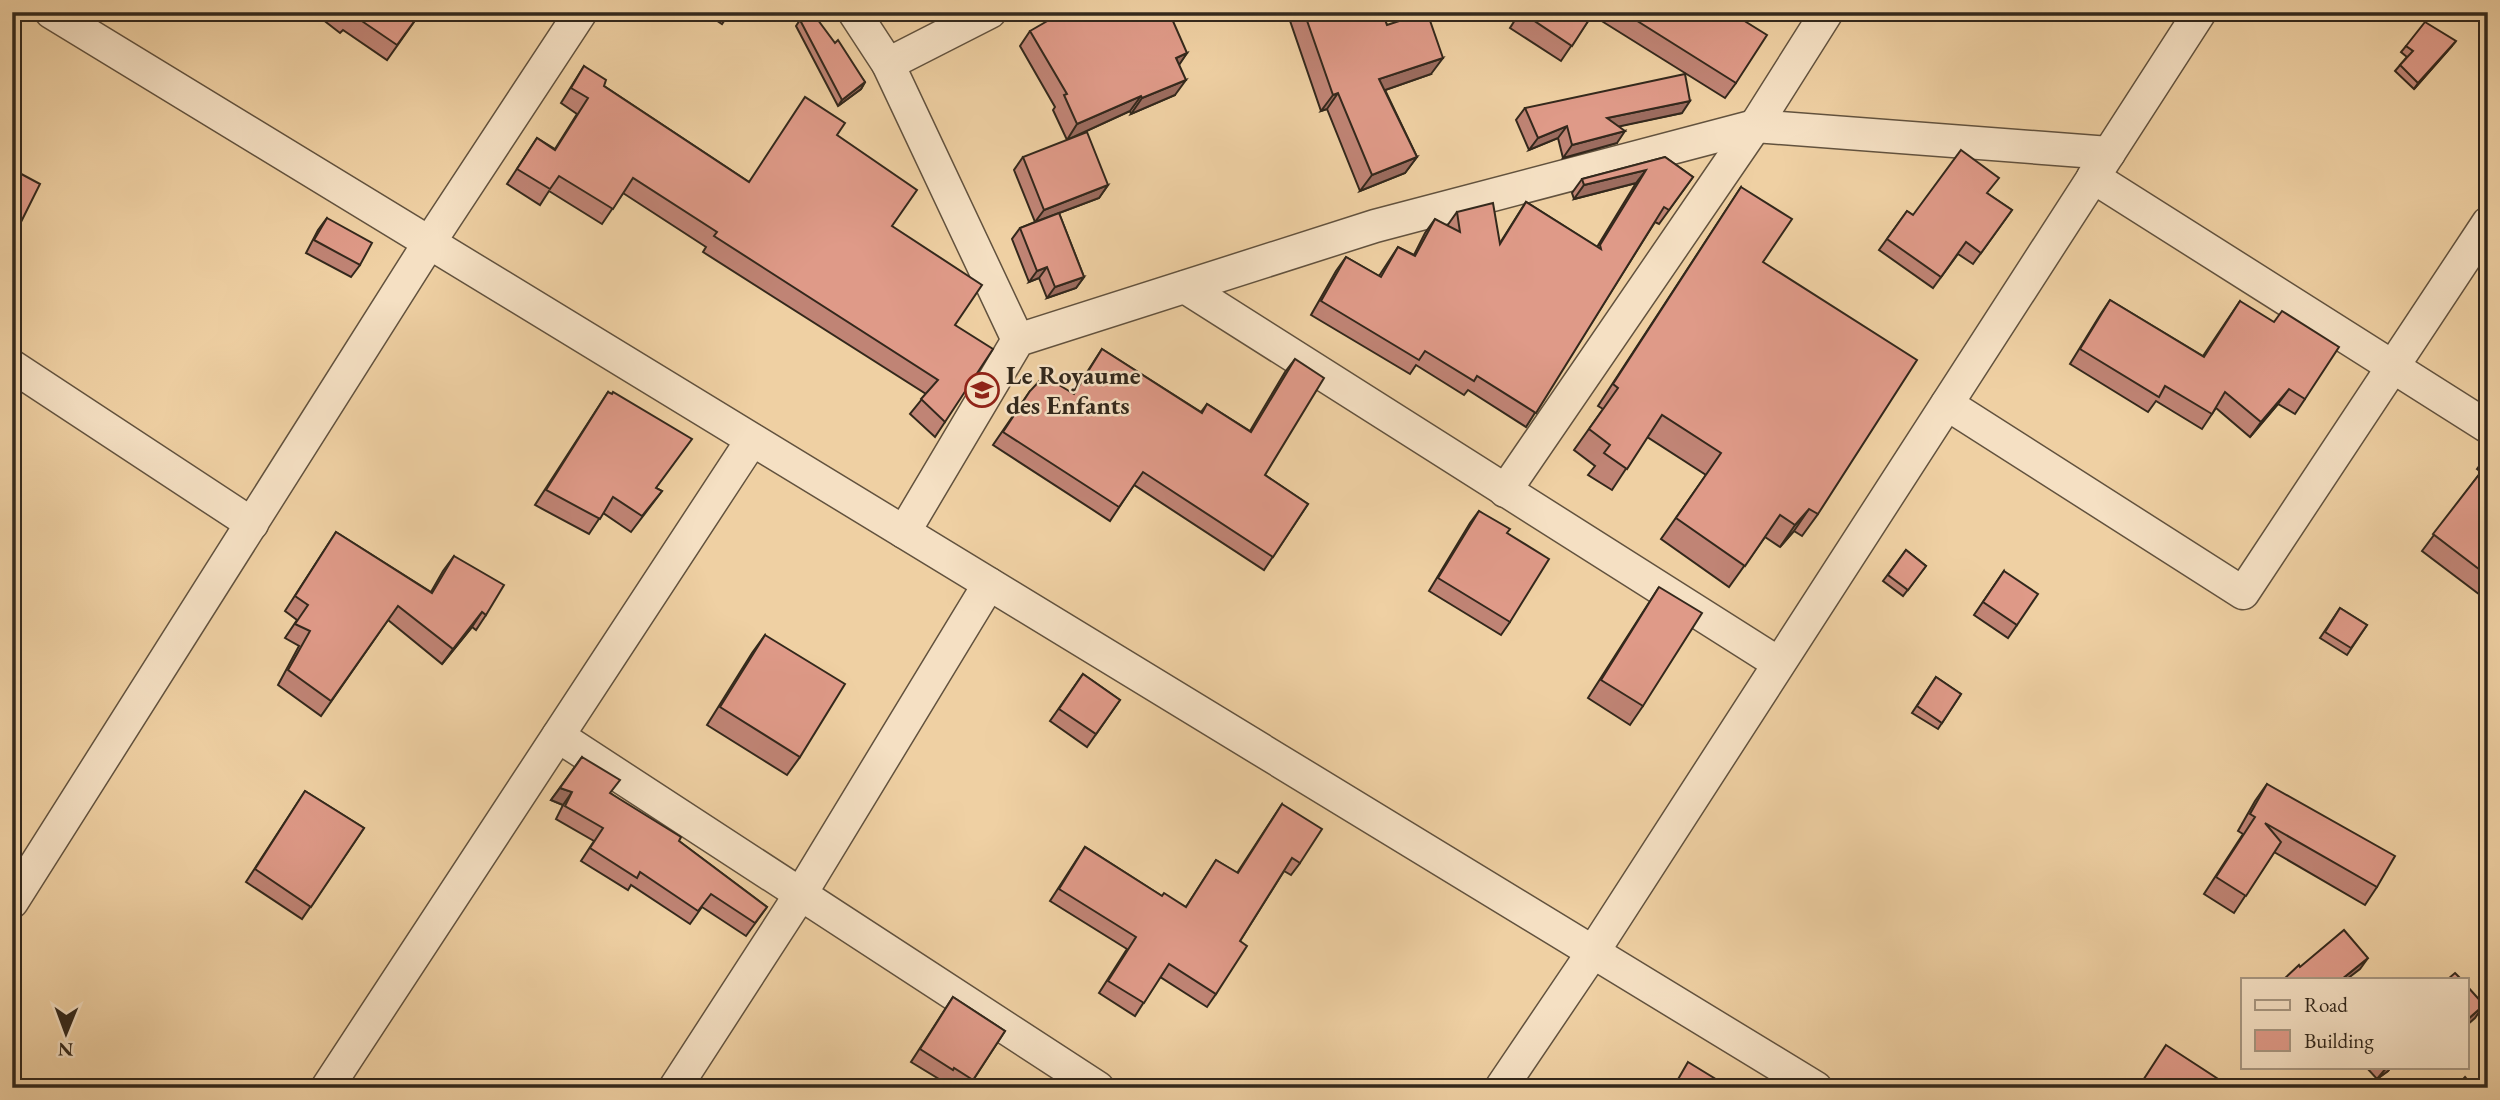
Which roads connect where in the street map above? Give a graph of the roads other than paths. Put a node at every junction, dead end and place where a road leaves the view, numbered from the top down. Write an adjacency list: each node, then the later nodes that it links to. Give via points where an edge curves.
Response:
1 (51, 12): 11 (street)
2 (581, 12): 11 (street)
3 (854, 12): 7 (street)
4 (990, 12): 7 (street)
5 (1827, 12): 8 (street)
6 (2200, 12): 9 (street)
7 (888, 64): 13 (street)
8 (1755, 126): 9 (street); 12 (street, via 1375,226); 19 (street)
9 (2101, 165): 15 (street); 16 (street)
10 (2488, 223): 15 (street)
11 (429, 243): 18 (street); 20 (street)
12 (1185, 287): 13 (street); 19 (street)
13 (1017, 340): 21 (street)
14 (12, 366): 20 (street)
15 (2393, 367): 16 (street, via 2243,593); 17 (street)
16 (1947, 404): 23 (street)
17 (2488, 427)
18 (752, 440): 21 (street); 24 (street)
19 (1505, 491): 23 (street)
20 (253, 524): 26 (street)
21 (904, 532): 22 (street)
22 (989, 584): 25 (street); 27 (street)
23 (1778, 663): 27 (street)
24 (558, 736): 25 (street); 29 (street)
25 (800, 895): 28 (street); 30 (street)
26 (12, 902)
27 (1593, 951): 32 (street); 33 (street)
28 (1067, 1079): 31 (street)
29 (327, 1088)
30 (675, 1088)
31 (1098, 1088)
32 (1501, 1088)
33 (1816, 1088)

